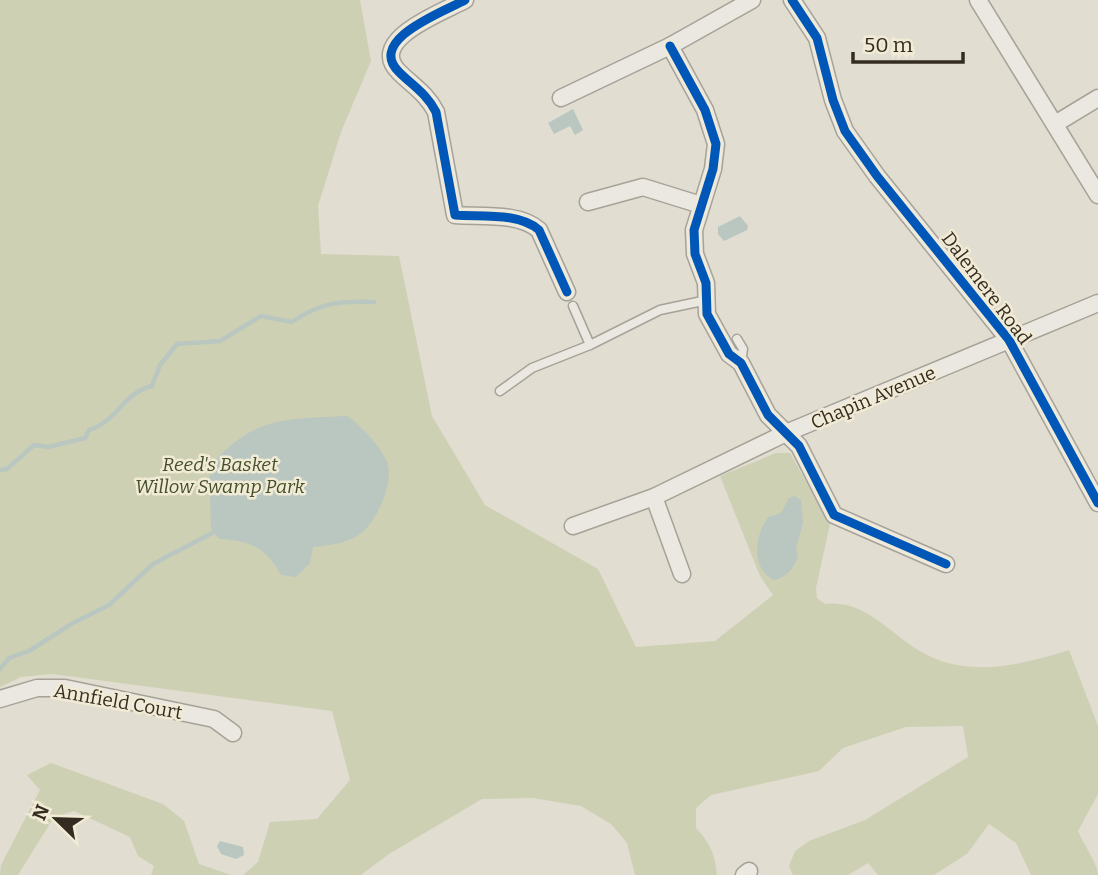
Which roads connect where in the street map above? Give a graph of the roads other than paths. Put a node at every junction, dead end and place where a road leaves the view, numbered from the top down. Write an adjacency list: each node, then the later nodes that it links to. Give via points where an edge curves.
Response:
1 (752, 0): 5 (street)
2 (792, 0): 16 (street, Dalemere Road, via 817,38 845,131)
3 (978, 0): 8 (street)
4 (454, 3): 12 (street, via 397,39 391,48 391,62 436,113 455,215 515,219 533,225)
5 (670, 46): 6 (street); 11 (street, via 705,110 716,144)
6 (561, 98)
7 (1098, 98): 8 (street)
8 (1055, 124): 9 (street)
9 (1098, 195)
10 (588, 202): 11 (street, via 643,187)
11 (701, 205): 13 (street, via 694,230 695,254 706,283)
12 (570, 299): 17 (lane)
13 (706, 300): 17 (lane, via 660,310); 18 (street, via 707,314 729,354)
14 (1098, 303): 16 (street, Chapin Avenue)
15 (737, 339): 18 (lane, via 743,349)
16 (1009, 340): 20 (street, Chapin Avenue); 22 (street, Dalemere Road)
17 (590, 345): 19 (lane, via 532,368)
18 (741, 363): 20 (street, via 768,415)
19 (500, 391)
20 (786, 433): 21 (street, Chapin Avenue); 24 (street, via 799,446 834,515)
21 (654, 497): 23 (street, Chapin Avenue); 25 (street)
22 (1098, 503)
23 (572, 526)
24 (946, 564)
25 (682, 574)
26 (0, 699): 27 (street, Annfield Court, via 37,688 65,688 214,719)
27 (233, 733)

